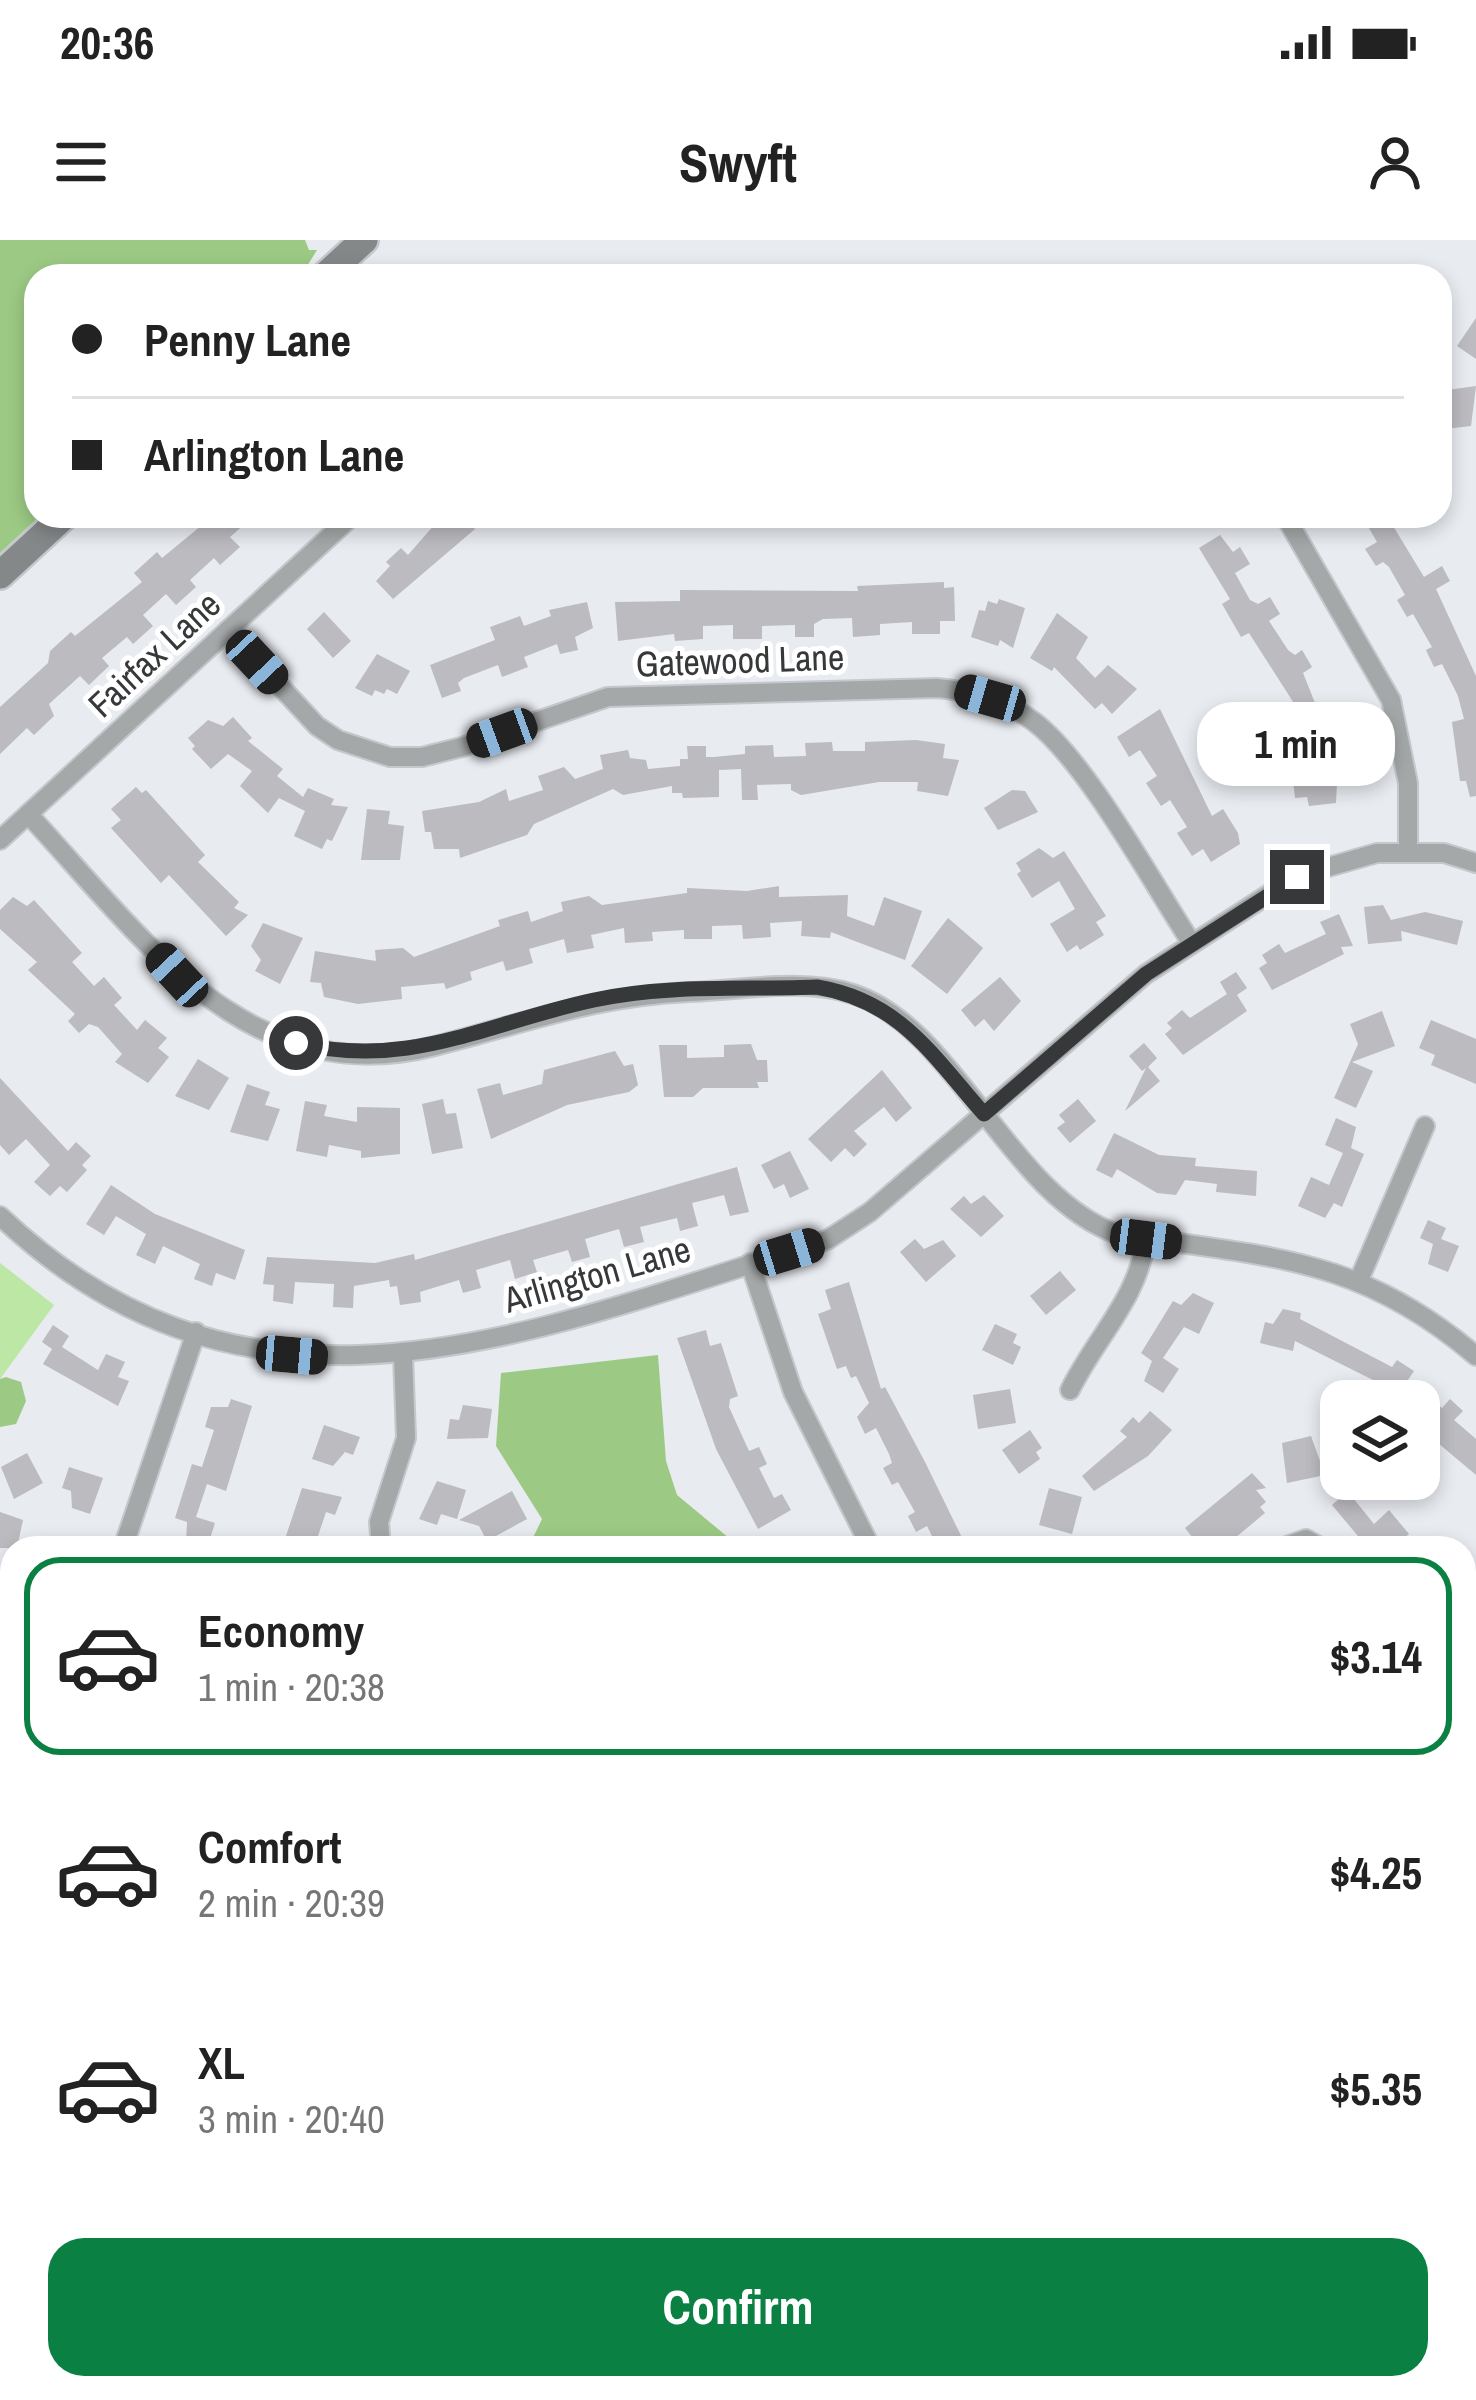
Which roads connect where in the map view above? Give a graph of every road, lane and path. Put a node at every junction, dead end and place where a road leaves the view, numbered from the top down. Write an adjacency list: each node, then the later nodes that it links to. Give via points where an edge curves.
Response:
1 (364, 240): 2 (main road)
2 (339, 264)
3 (51, 528): 6 (main road)
4 (339, 528): 7 (street, Fairfax Lane)
5 (1292, 528): 10 (street, via 1391,700 1408,783)
6 (0, 574)
7 (228, 630): 8 (street, Fairfax Lane); 12 (street, Gatewood Lane, via 317,726 390,757 462,747 608,697 937,688 990,698 1033,721 1065,752)
8 (28, 814): 9 (street, Fairfax Lane); 13 (street, via 198,994 296,1043 378,1054 430,1048 594,1000 817,987 898,1017)
9 (0, 840)
10 (1408, 853): 11 (street, Arlington Lane); 12 (street, Arlington Lane, via 1340,861 1297,877)
11 (1476, 862)
12 (1192, 942): 13 (street, Arlington Lane)
13 (984, 1114): 16 (street, via 1071,1210 1093,1226); 17 (street, Arlington Lane, via 827,1240)
14 (1425, 1126): 18 (street)
15 (0, 1216): 19 (street, Arlington Lane, via 59,1266 150,1316)
16 (1146, 1239): 18 (street, via 1275,1255); 22 (street, via 1119,1316 1095,1340)
17 (750, 1264): 20 (street, Arlington Lane, via 483,1342); 25 (street, via 793,1392)
18 (1359, 1280): 21 (street)
19 (196, 1331): 20 (street, Arlington Lane, via 292,1355); 23 (street)
20 (404, 1355): 24 (street, via 406,1438)
21 (1476, 1356)
22 (1070, 1390)
23 (128, 1536)
24 (380, 1536)
25 (865, 1536)
26 (584, 2400): 27 (street)
27 (612, 2400)

